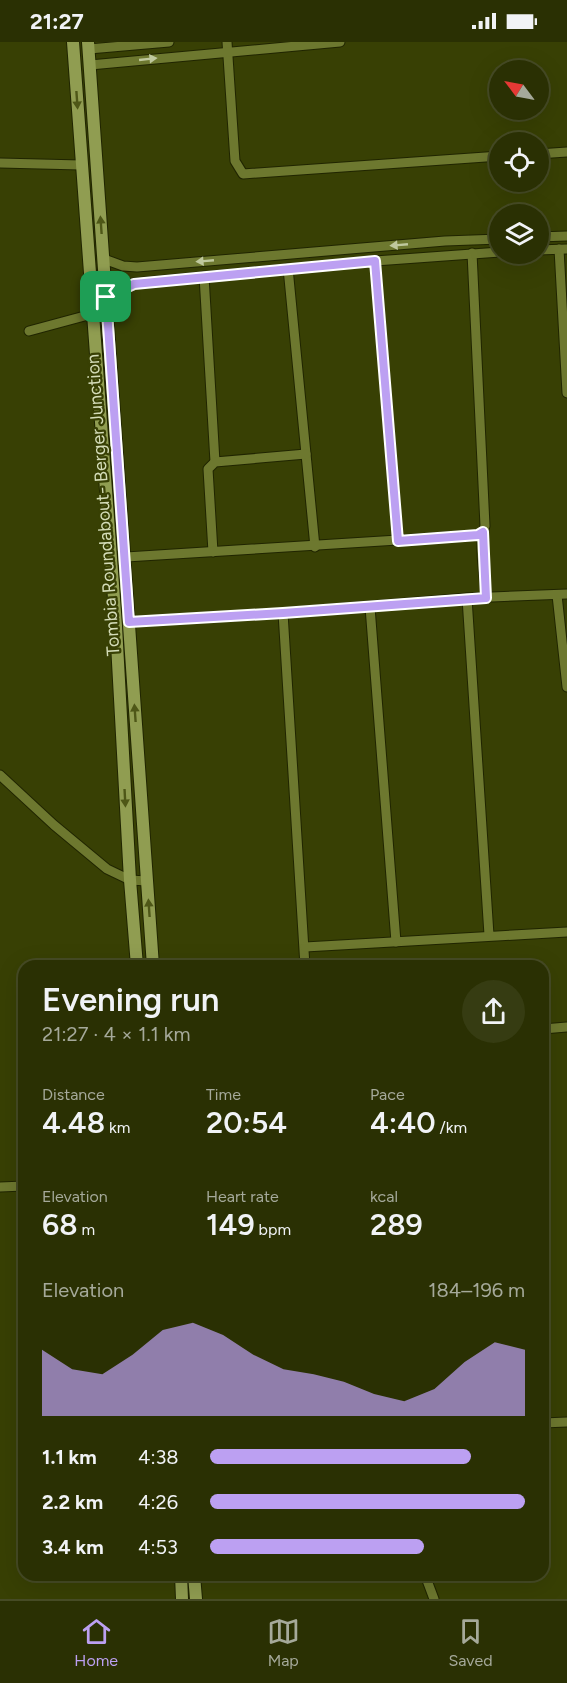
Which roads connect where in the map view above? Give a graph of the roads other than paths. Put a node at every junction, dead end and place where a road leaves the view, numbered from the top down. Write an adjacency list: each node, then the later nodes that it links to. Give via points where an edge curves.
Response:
1 (73, 42): 11 (main road, Tombia Roundabout- Berger Junction, one-way to 11)
2 (169, 42): 4 (street)
3 (340, 42): 5 (street)
4 (88, 45): 6 (main road, Tombia Roundabout- Berger Junction)
5 (228, 47): 6 (street, one-way to 5); 9 (street, via 235,161 243,174)
6 (90, 65): 20 (main road, Tombia Roundabout- Berger Junction, one-way to 6)
7 (567, 152): 8 (street)
8 (549, 153)
9 (489, 157)
10 (0, 163): 11 (street)
11 (81, 165): 25 (main road, Tombia Roundabout- Berger Junction)
12 (567, 236): 13 (street)
13 (549, 237)
14 (489, 239): 15 (street)
15 (428, 242): 19 (street); 20 (street, one-way to 20, via 137,267)
16 (563, 249): 27 (street)
17 (489, 252): 18 (street)
18 (472, 253): 19 (street); 30 (street)
19 (429, 256): 21 (street)
20 (104, 259): 24 (main road, Tombia Roundabout- Berger Junction)
21 (375, 261): 22 (street); 31 (street)
22 (288, 268): 23 (street); 28 (street)
23 (204, 276): 24 (street, via 134,284); 29 (street)
24 (106, 297): 34 (main road, Tombia Roundabout- Berger Junction)
25 (92, 314): 26 (street); 45 (main road, Tombia Roundabout- Berger Junction, one-way to 45, via 116,626)
26 (30, 331)
27 (567, 393)
28 (306, 454): 29 (street); 32 (street)
29 (215, 462): 33 (street, via 208,469)
30 (483, 532): 31 (street); 38 (street)
31 (398, 541): 32 (street)
32 (315, 547): 33 (street)
33 (213, 552): 34 (street)
34 (126, 557): 41 (main road, Tombia Roundabout- Berger Junction)
35 (567, 594): 36 (street)
36 (557, 595): 38 (street); 42 (street)
37 (467, 598): 38 (street); 39 (street); 48 (street)
38 (486, 598)
39 (370, 607): 40 (street); 49 (street)
40 (283, 613): 41 (street); 50 (street)
41 (129, 622): 46 (main road, Tombia Roundabout- Berger Junction, one-way to 41)
42 (567, 683): 43 (street)
43 (567, 687)
44 (0, 775): 45 (street, via 107,869)
45 (130, 880): 46 (street); 51 (main road, Tombia Roundabout- Berger Junction)
46 (147, 881): 52 (main road, Tombia Roundabout- Berger Junction, one-way to 46)
47 (567, 932): 48 (street)
48 (489, 935): 49 (street)
49 (396, 942): 50 (street)
50 (305, 947): 53 (street)
51 (137, 960)
52 (153, 960)
53 (306, 960)
54 (567, 1027): 55 (street)
55 (549, 1028)
56 (18, 1186): 57 (street)
57 (0, 1187)
58 (549, 1423): 59 (street)
59 (566, 1423)
60 (181, 1581): 63 (main road)
61 (194, 1581): 64 (main road)
62 (427, 1581): 65 (street)
63 (182, 1599)
64 (196, 1599)
65 (434, 1599)

